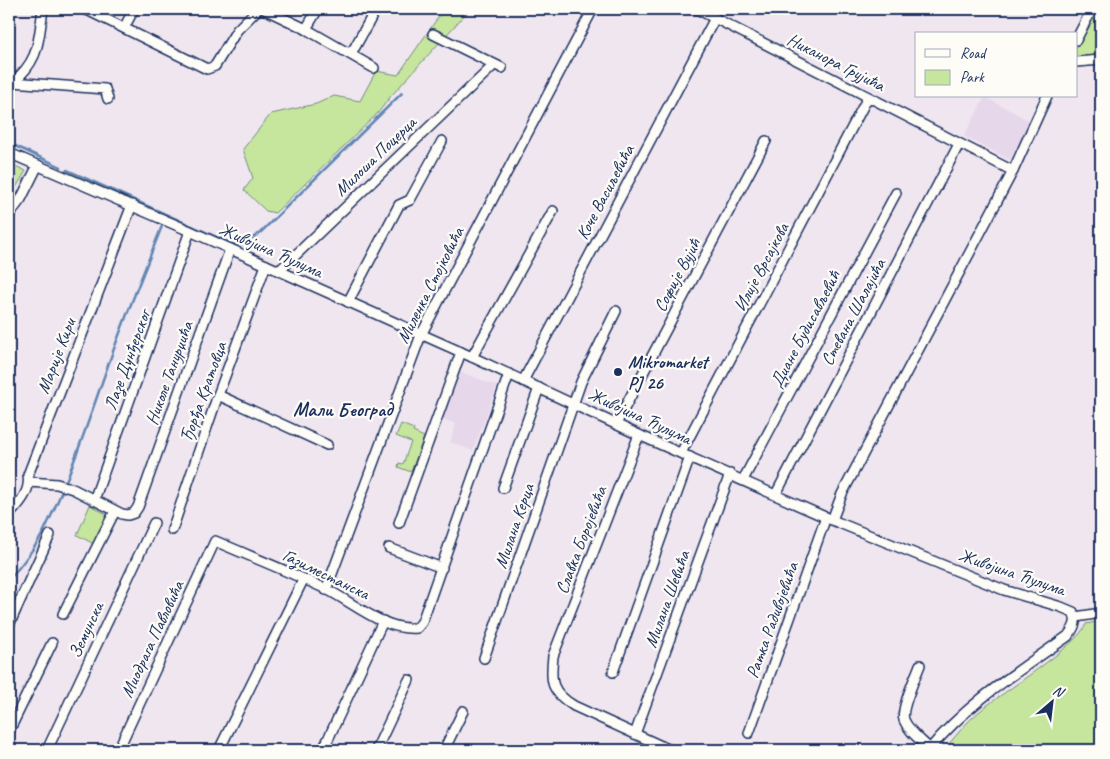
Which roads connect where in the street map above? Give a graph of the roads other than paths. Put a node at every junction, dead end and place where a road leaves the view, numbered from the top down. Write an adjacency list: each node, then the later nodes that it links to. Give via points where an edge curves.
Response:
1 (43, 9): 20 (street, via 33,59 24,73)
2 (85, 9): 12 (street)
3 (134, 9): 12 (street)
4 (258, 9): 12 (street, via 237,30 211,69)
5 (264, 9): 13 (street)
6 (318, 9): 13 (street)
7 (376, 9): 16 (street, via 355,48)
8 (593, 9): 40 (street, Миленка Стојковића)
9 (697, 9): 11 (street, Никанора Грујића)
10 (1092, 9): 15 (street)
11 (715, 18): 21 (street, Никанора Грујића); 44 (street, Коче Васиљевића)
12 (124, 28)
13 (306, 29): 16 (street)
14 (433, 34): 37 (street, Милоша Поцерца, via 498,66)
15 (1078, 36)
16 (347, 52): 19 (street)
17 (1101, 60): 18 (street)
18 (1078, 62)
19 (374, 68)
20 (10, 84): 23 (street, via 104,89)
21 (868, 97): 26 (street, Никанора Грујића); 51 (street, Илије Врсајкова)
22 (1046, 98): 29 (street, Ратка Радивојевића)
23 (108, 99)
24 (442, 141): 38 (street, Милоша Поцерца, via 410,200 399,205)
25 (766, 142): 48 (street, Софије Вујић)
26 (959, 144): 29 (street, Никанора Грујића); 57 (street, Стевана Шалајића)
27 (9, 153): 28 (street, Живојина Ћулума)
28 (38, 165): 31 (street, Живојина Ћулума); 33 (street)
29 (1013, 171): 61 (street, Ратка Радивојевића)
30 (896, 193): 54 (street, Диане Будисављевић)
31 (132, 206): 34 (street, Живојина Ћулума); 55 (street, Марије Кири, via 28,475)
32 (553, 211): 42 (street)
33 (9, 215)
34 (190, 231): 35 (street, Живојина Ћулума); 58 (street, Лазе Дунђерског)
35 (230, 250): 36 (street, Живојина Ћулума); 59 (street, Николе Танурџића, via 138,507 132,514)
36 (266, 266): 37 (street, Живојина Ћулума); 46 (street, Ђорђа Кратовца)
37 (279, 271): 38 (street, Живојина Ћулума)
38 (348, 302): 40 (street, Живојина Ћулума)
39 (616, 311): 47 (street, Милана Керца, via 581,382)
40 (420, 335): 41 (street, Живојина Ћулума); 70 (street, Миленка Стојковића)
41 (461, 352): 42 (street, Живојина Ћулума); 63 (street)
42 (472, 357): 43 (street, Живојина Ћулума)
43 (509, 374): 44 (street, Живојина Ћулума); 68 (street)
44 (524, 381): 45 (street, Живојина Ћулума)
45 (539, 388): 47 (street, Живојина Ћулума); 56 (street)
46 (218, 395): 50 (street); 64 (street, Ђорђа Кратовца)
47 (574, 404): 48 (street, Живојина Ћулума); 77 (street, Милана Керца)
48 (616, 424): 49 (street, Живојина Ћулума)
49 (639, 434): 51 (street, Живојина Ћулума); 84 (street, Славка Боројевића, via 553,656 551,678 555,690 564,700)
50 (327, 445)
51 (682, 453): 52 (street, Живојина Ћулума)
52 (690, 457): 53 (street, Живојина Ћулума); 79 (street)
53 (730, 474): 54 (street, Живојина Ћулума); 84 (street, Милана Шевића)
54 (743, 480): 57 (street, Живојина Ћулума)
55 (29, 482): 58 (street, via 56,484); 60 (street, Марије Кири, via 28,490)
56 (503, 488)
57 (776, 494): 61 (street, Живојина Ћулума)
58 (94, 500): 59 (street)
59 (115, 510): 72 (street)
60 (9, 515)
61 (829, 518): 73 (street, Живојина Ћулума, via 1004,590 1069,609); 83 (street, Ратка Радивојевића)
62 (154, 522): 85 (street, Земунска)
63 (399, 523)
64 (172, 530)
65 (50, 535): 75 (street)
66 (215, 541): 69 (street, Газиместанска); 86 (street, Миодрага Павловића)
67 (389, 548): 68 (street)
68 (442, 568): 74 (street, Газиместанска, via 417,628 408,629)
69 (303, 580): 70 (street, Газиместанска); 87 (street)
70 (326, 590): 74 (street, Газиместанска)
71 (1101, 613): 73 (street)
72 (63, 614)
73 (1076, 617): 92 (street, Живојина Ћулума, via 1068,636 967,709)
74 (383, 621): 88 (street)
75 (9, 625)
76 (52, 643): 82 (street)
77 (484, 658)
78 (920, 665): 92 (street, via 903,719)
79 (614, 672)
80 (409, 680): 89 (street)
81 (463, 711): 90 (street)
82 (9, 731)
83 (749, 733)
84 (635, 734): 91 (street)
85 (47, 750)
86 (118, 750)
87 (219, 750)
88 (323, 750)
89 (376, 750)
90 (444, 750)
91 (670, 750)
92 (930, 750)

